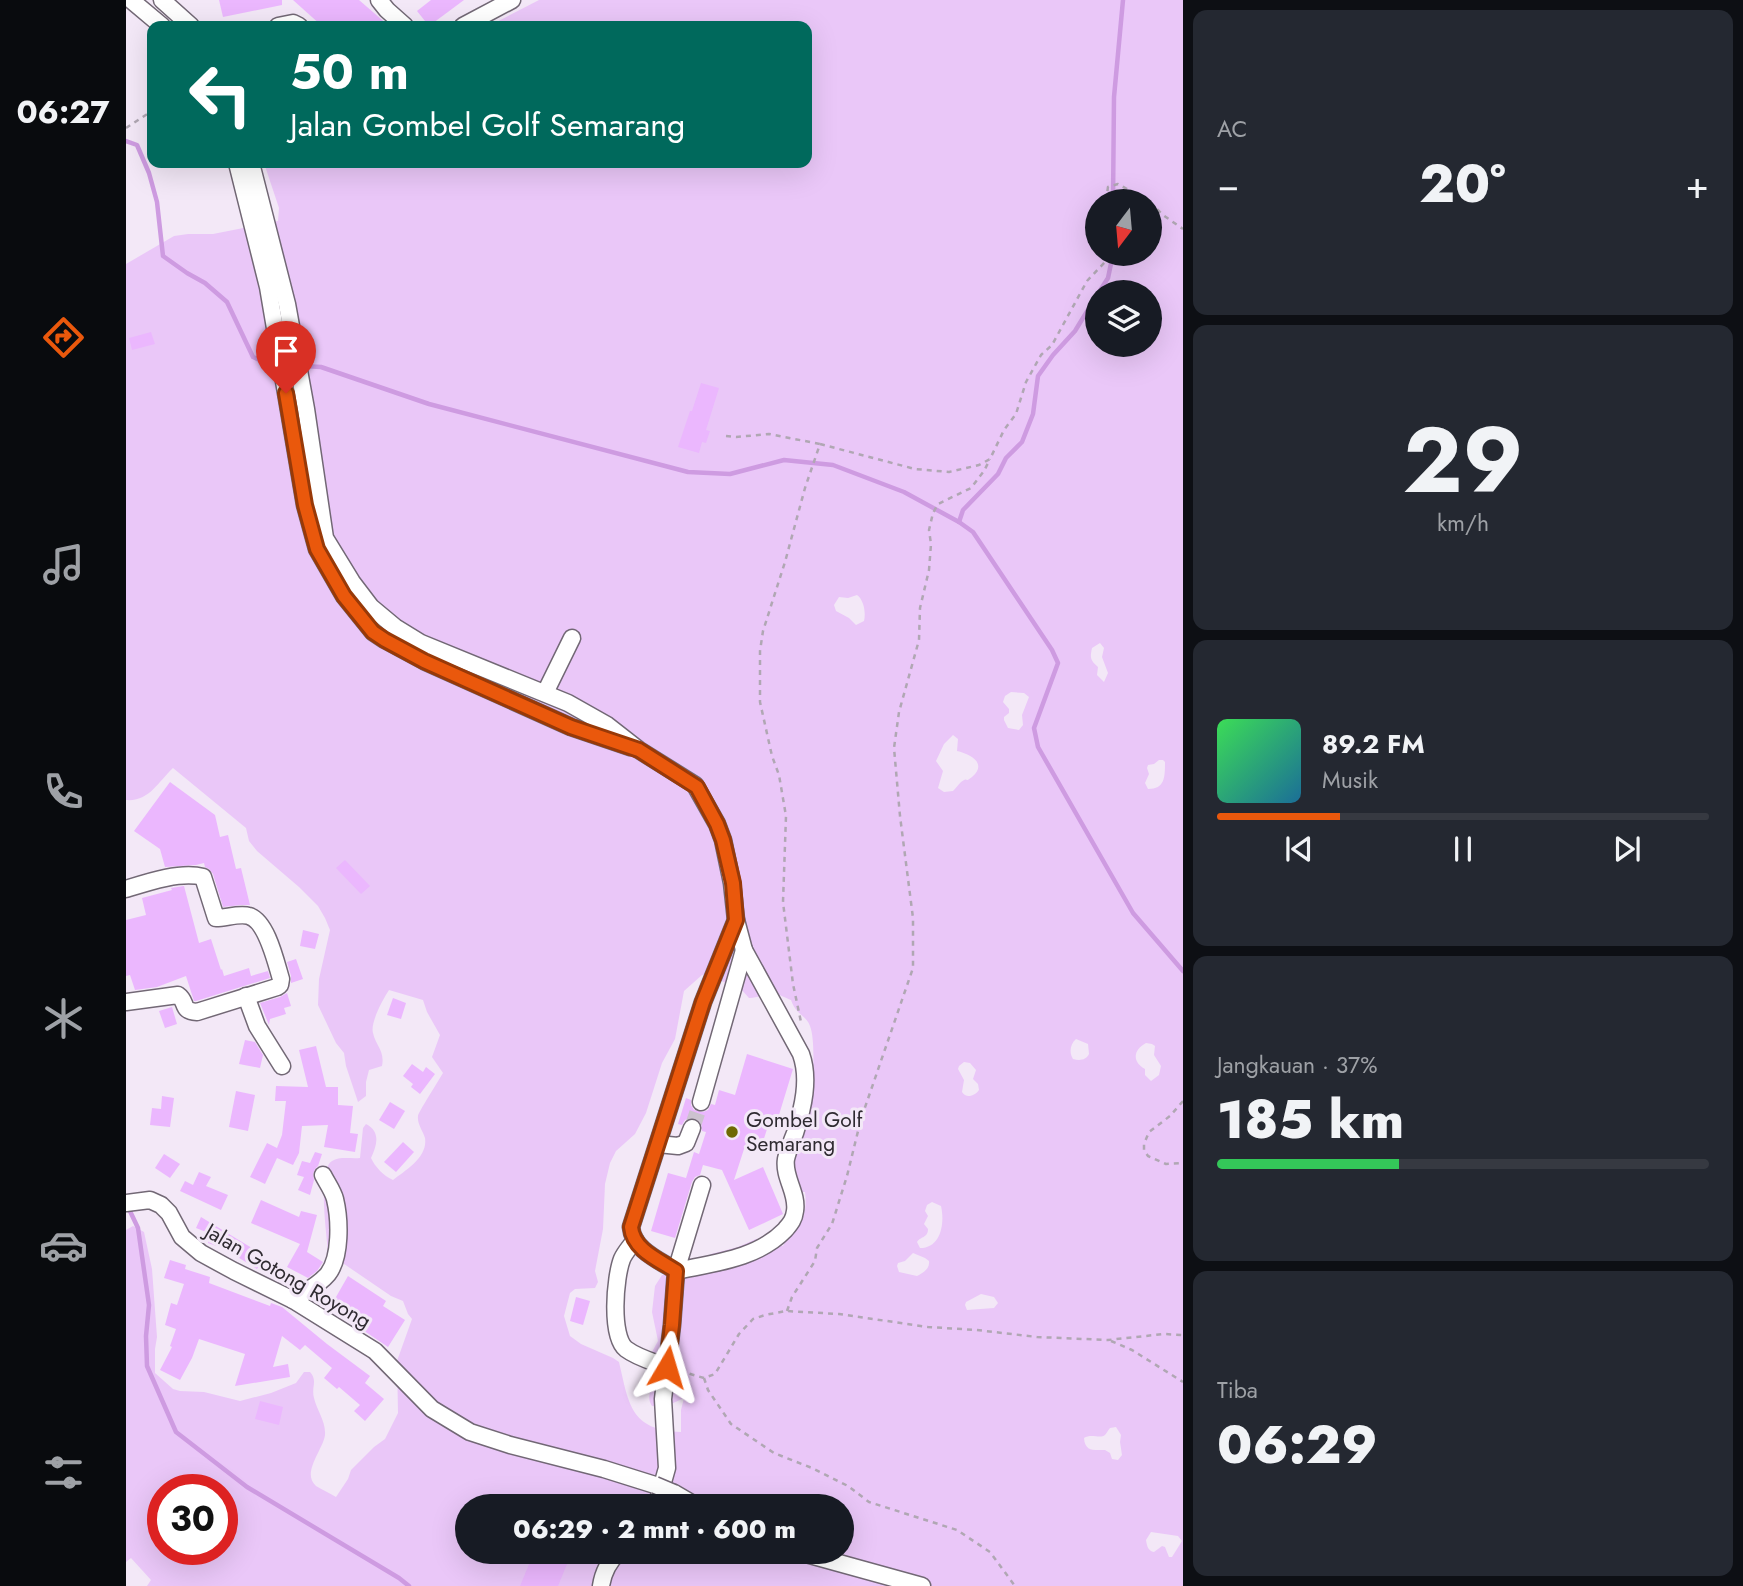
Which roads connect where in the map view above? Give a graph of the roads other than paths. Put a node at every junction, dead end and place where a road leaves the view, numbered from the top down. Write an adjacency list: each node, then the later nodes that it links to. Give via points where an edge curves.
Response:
1 (131, 0): 5 (street)
2 (162, 0): 6 (street)
3 (379, 0): 7 (street)
4 (512, 0): 8 (street)
5 (156, 21)
6 (185, 21)
7 (399, 21)
8 (472, 21)
9 (238, 168): 11 (street)
10 (252, 168): 11 (street, via 278,263)
11 (289, 361): 12 (street, via 317,476 325,538)
12 (366, 612): 14 (street, via 422,643); 16 (street, via 373,632 385,640)
13 (572, 638): 15 (street)
14 (520, 683): 15 (street); 16 (street)
15 (545, 693): 17 (street, via 607,725)
16 (513, 700): 17 (street, via 571,727)
17 (639, 750): 19 (street, via 698,789 723,840)
18 (126, 889): 21 (street, via 195,875 203,877 216,918 252,917 268,939 281,983)
19 (736, 920): 20 (street); 24 (street)
20 (744, 950): 25 (street); 34 (street, via 804,1063 800,1117 786,1159 795,1212 793,1221 759,1249)
21 (246, 996): 22 (street, via 197,1012 186,1009 178,995); 23 (street, via 257,1026)
22 (126, 1002)
23 (282, 1066)
24 (680, 1075): 25 (street); 28 (street)
25 (706, 1082): 26 (street)
26 (701, 1102)
27 (692, 1128): 28 (street, via 686,1143)
28 (658, 1144): 33 (street, via 631,1227)
29 (323, 1175): 36 (street, via 335,1198 337,1255 327,1276)
30 (702, 1185): 34 (street)
31 (126, 1203): 32 (street, Jalan Gotong Royong, via 156,1202 166,1208)
32 (177, 1227): 35 (street, via 176,1245 196,1262); 36 (street, Jalan Gotong Royong, via 201,1253)
33 (635, 1240): 34 (street); 37 (street, via 622,1258 615,1325 624,1348)
34 (676, 1271): 37 (street)
35 (226, 1276)
36 (293, 1300): 39 (street, Jalan Gotong Royong, bridge, via 375,1351 432,1409 470,1432)
37 (667, 1367): 38 (street, via 663,1399 667,1468)
38 (660, 1494)
39 (676, 1494)
40 (609, 1564): 42 (street)
41 (842, 1564): 43 (street)
42 (601, 1586)
43 (922, 1586)

